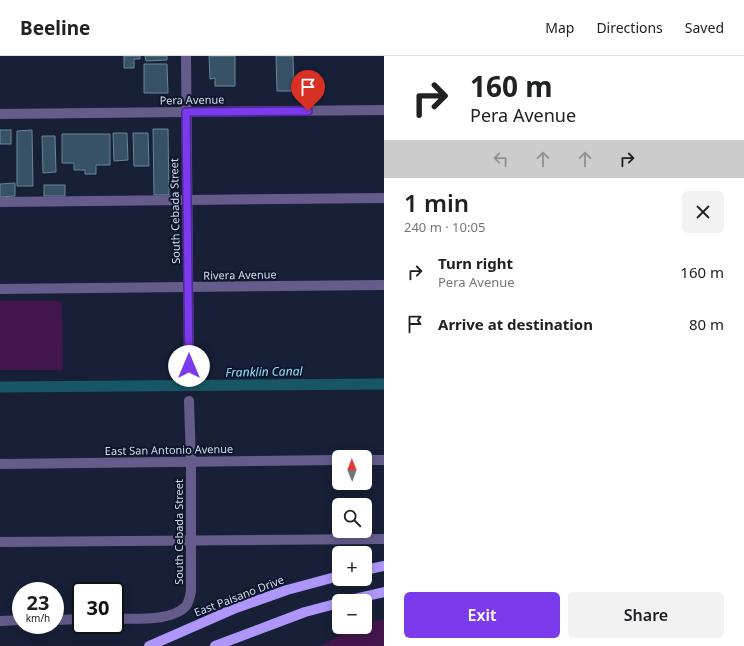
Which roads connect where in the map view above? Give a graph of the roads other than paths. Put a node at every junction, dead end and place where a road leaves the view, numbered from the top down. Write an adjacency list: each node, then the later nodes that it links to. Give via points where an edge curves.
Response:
1 (186, 56): 3 (street, South Cebada Street)
2 (384, 110): 3 (street, Pera Avenue)
3 (186, 112): 4 (street, Pera Avenue); 6 (street, South Cebada Street)
4 (0, 114)
5 (384, 198): 6 (street)
6 (187, 200): 7 (street); 9 (street, South Cebada Street)
7 (0, 202)
8 (384, 285): 9 (street, Rivera Avenue)
9 (188, 288): 10 (street, Rivera Avenue); 11 (street, South Cebada Street)
10 (0, 290)
11 (189, 366)
12 (189, 401): 16 (street, South Cebada Street)
13 (332, 460): 16 (street, East San Antonio Avenue)
14 (372, 460): 15 (street)
15 (384, 460)
16 (191, 462): 17 (street, East San Antonio Avenue); 19 (street, South Cebada Street)
17 (0, 464)
18 (384, 539): 19 (street)
19 (191, 540): 20 (street); 27 (street, South Cebada Street, via 191,592 186,606 180,611 158,618)
20 (0, 542)
21 (384, 566): 22 (main road)
22 (372, 569)
23 (332, 578): 30 (main road, East Paisano Drive, via 236,608)
24 (384, 592): 25 (main road)
25 (372, 595)
26 (332, 604): 31 (main road)
27 (124, 618)
28 (12, 620): 29 (street)
29 (0, 621)
30 (150, 646)
31 (215, 646)

